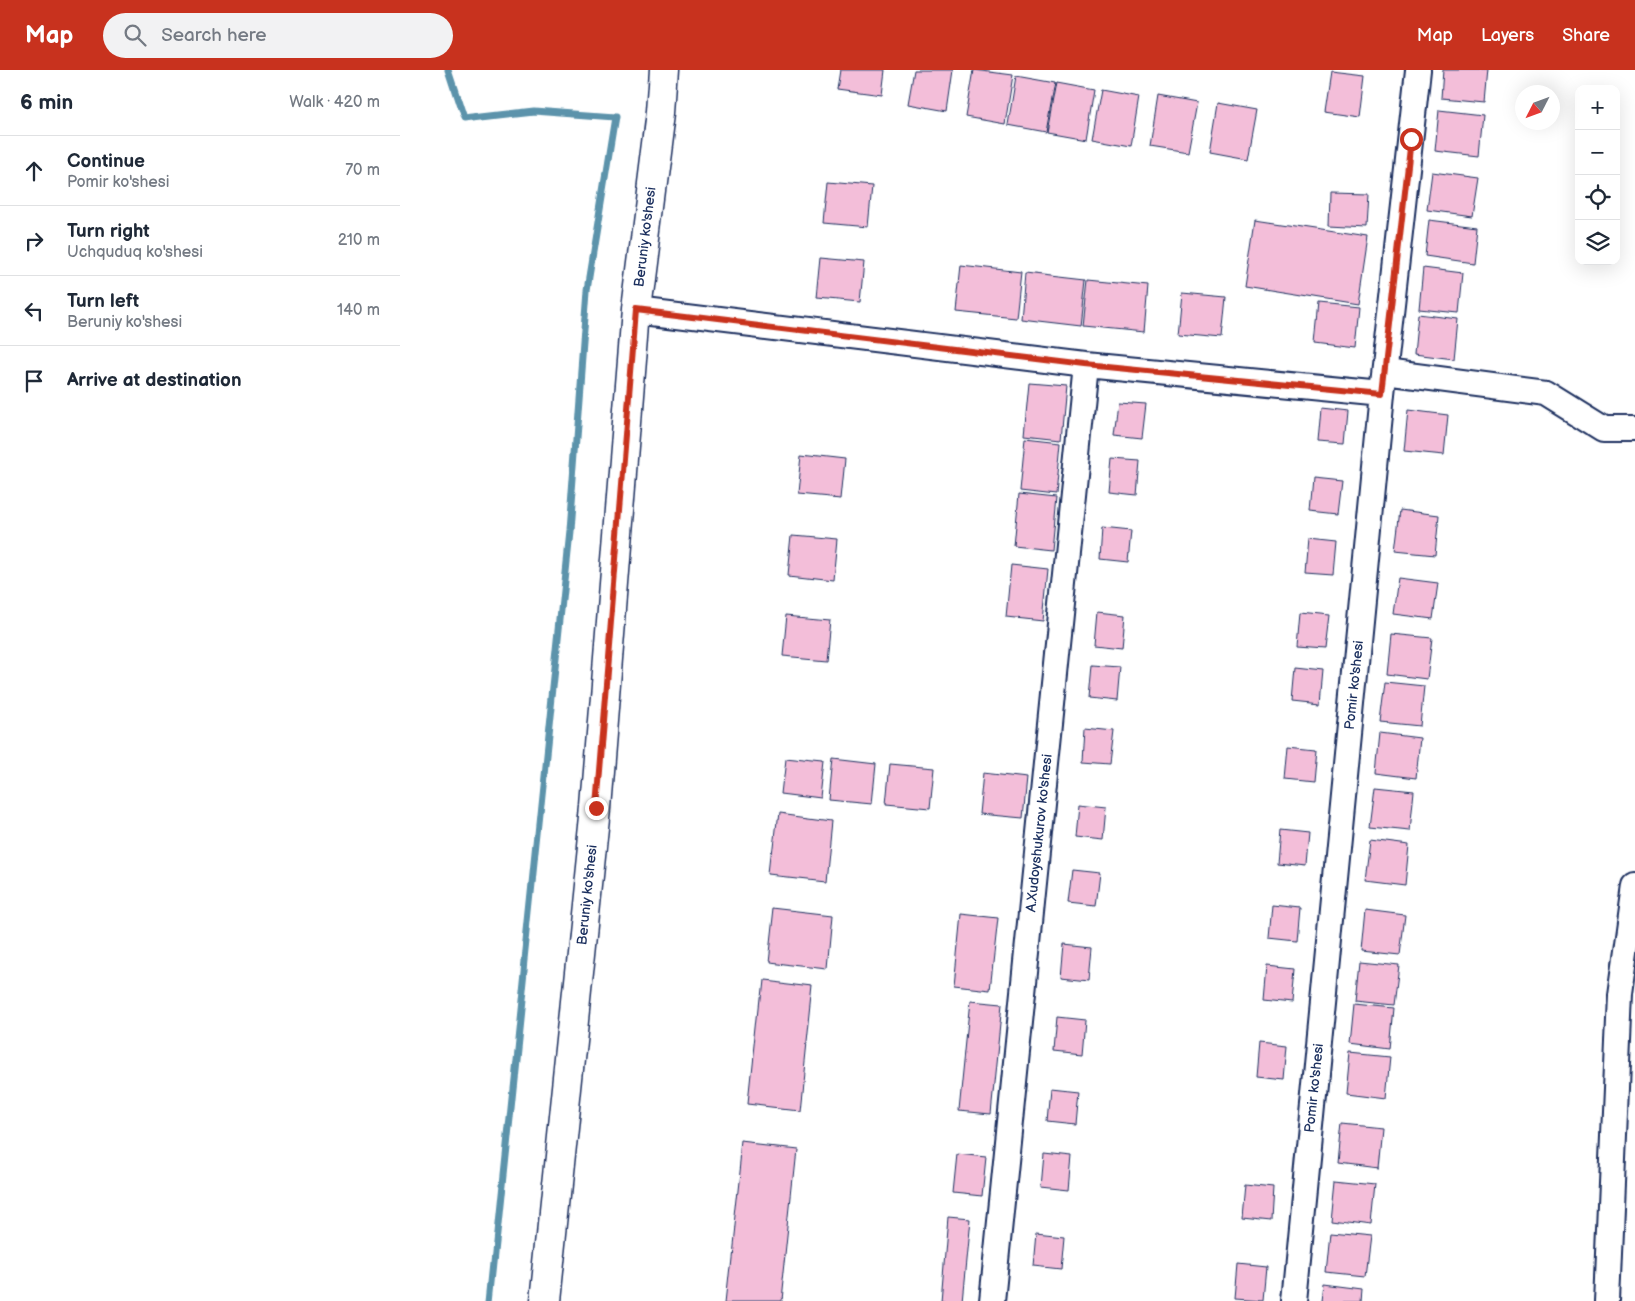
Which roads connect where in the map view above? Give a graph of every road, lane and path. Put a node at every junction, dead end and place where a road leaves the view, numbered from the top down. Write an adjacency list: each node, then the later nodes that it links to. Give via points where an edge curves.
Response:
1 (664, 70): 3 (main road, Beruniy ko'shesi)
2 (1418, 70): 5 (street, Pomir ko'shesi)
3 (636, 310): 4 (street); 8 (main road, Beruniy ko'shesi, via 596,808)
4 (1086, 365): 5 (street); 9 (street, A.Xudoyshukurov ko'shesi)
5 (1383, 383): 6 (street, via 1546,393 1604,429); 10 (street, Pomir ko'shesi)
6 (1635, 429)
7 (1635, 886): 11 (street, via 1620,994)
8 (545, 1301)
9 (992, 1301)
10 (1294, 1301)
11 (1607, 1301)

